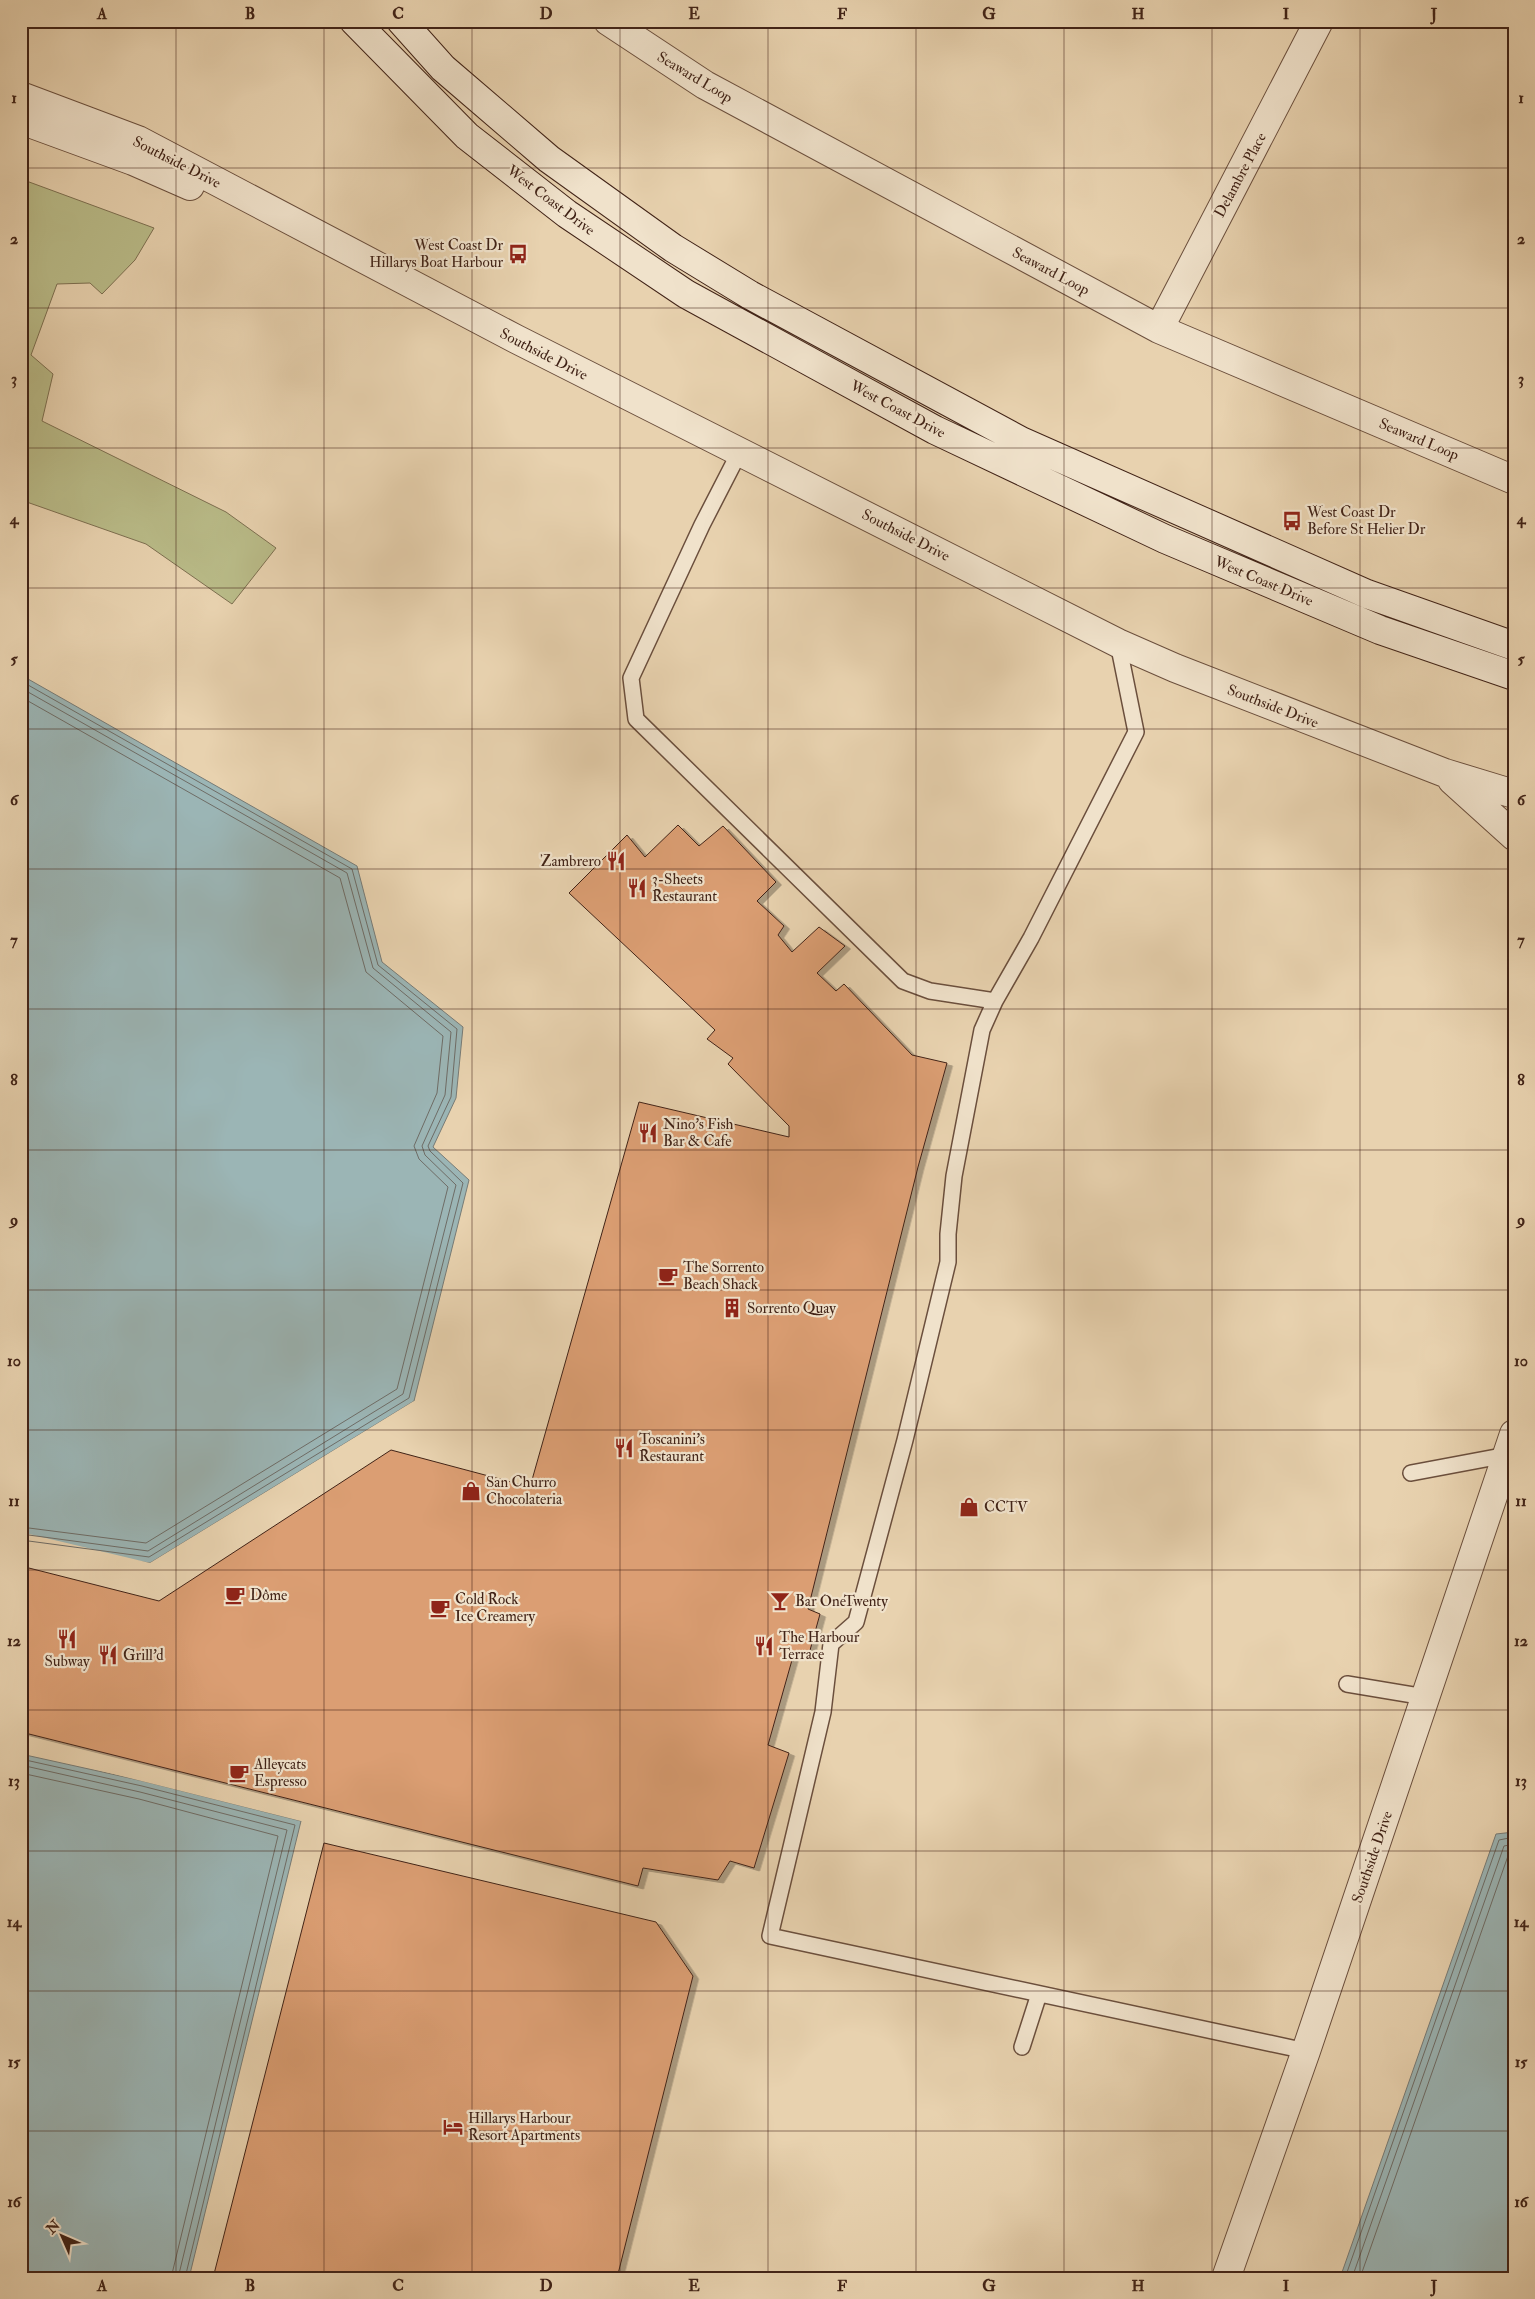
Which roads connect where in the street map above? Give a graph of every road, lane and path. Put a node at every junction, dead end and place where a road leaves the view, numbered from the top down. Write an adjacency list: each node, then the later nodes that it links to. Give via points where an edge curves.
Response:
1 (354, 21): 13 (street, West Coast Drive, via 466,136 567,214 686,294 935,430 1165,539 1380,630)
2 (401, 21): 12 (street, West Coast Drive, via 443,68 550,159 673,248 750,295 1022,441 1367,594)
3 (608, 21): 8 (street, Seaward Loop, via 705,85)
4 (1319, 21): 8 (street, Delambre Place)
5 (21, 96): 7 (street, Southside Drive, via 138,140)
6 (21, 120): 7 (street, Southside Drive, via 133,161)
7 (380, 269): 9 (street, Southside Drive)
8 (1159, 329): 10 (street, Seaward Loop)
9 (740, 452): 11 (street, Southside Drive); 17 (lane, via 702,525 631,678 636,719 902,981 930,991)
10 (1514, 480)
11 (1118, 643): 14 (street, Southside Drive); 17 (lane, via 1136,732 1031,938)
12 (1514, 646)
13 (1514, 676)
14 (1445, 773): 15 (street, Southside Drive); 16 (street, Southside Drive)
15 (1514, 794)
16 (1514, 836)
17 (995, 1001): 22 (lane, via 982,1030 954,1176 948,1262 856,1622 831,1644 823,1712 770,1936)
18 (1510, 1444): 19 (lane); 21 (street, Southside Drive)
19 (1411, 1473)
20 (1347, 1684): 21 (lane)
21 (1426, 1697): 24 (street, Southside Drive)
22 (1039, 1994): 23 (lane); 24 (lane)
23 (1022, 2047)
24 (1306, 2051): 25 (street, Southside Drive)
25 (1226, 2278)

